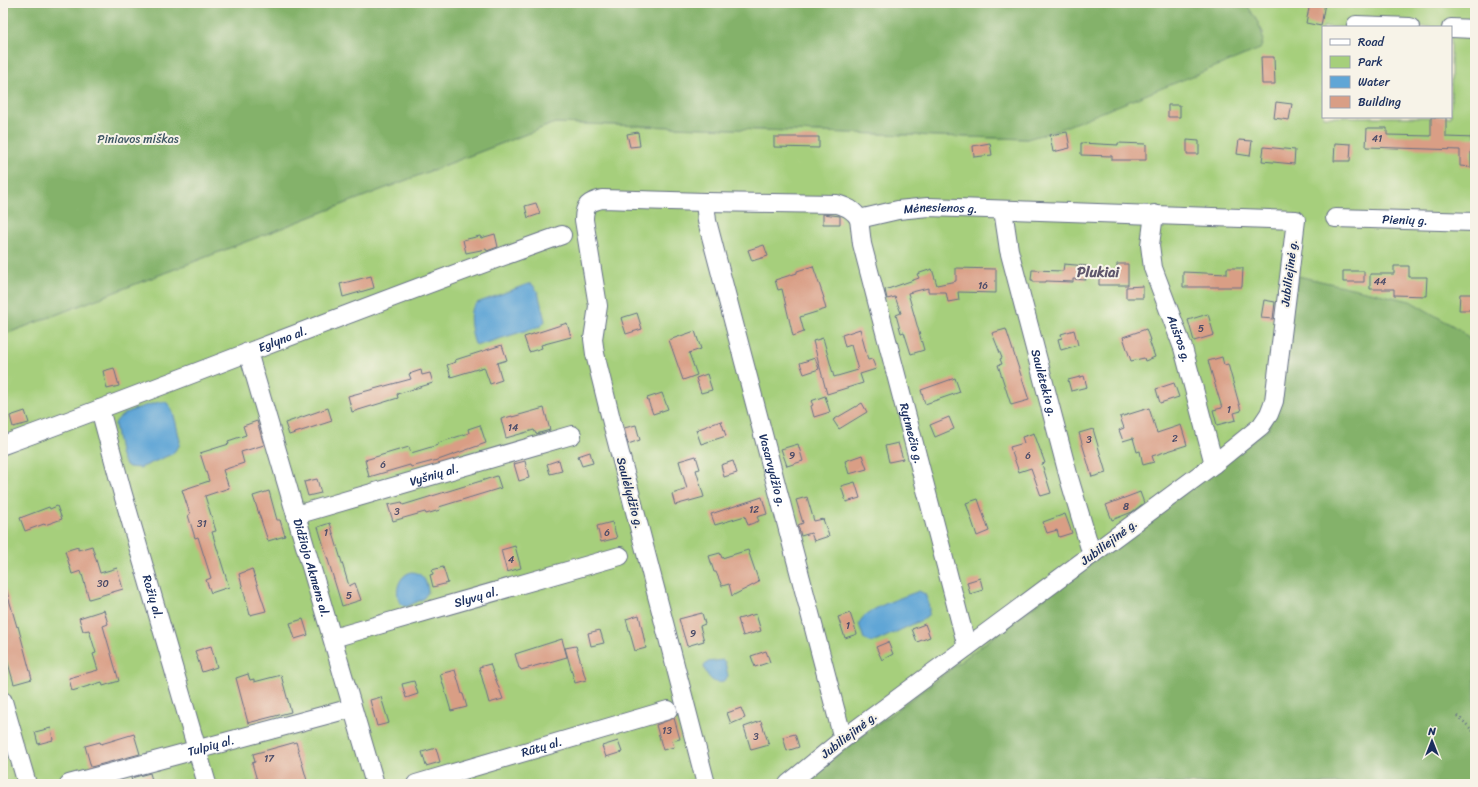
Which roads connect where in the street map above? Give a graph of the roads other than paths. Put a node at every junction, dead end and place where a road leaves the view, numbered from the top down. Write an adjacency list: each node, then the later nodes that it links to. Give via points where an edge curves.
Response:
1 (1356, 25): 2 (street)
2 (1383, 26)
3 (1452, 28): 4 (street)
4 (1475, 29)
5 (705, 202): 9 (street, via 837,204 855,212); 26 (street, Vasarvydžio g., via 707,221); 33 (street, Saulėlydžio g., via 602,199 588,205 584,212 584,220 598,306 593,339 595,354)
6 (1003, 210): 7 (street, Mėnesienos g.); 9 (street, Mėnesienos g., via 928,207 898,210); 19 (street, Saulėtekio g., via 1009,250)
7 (1154, 214): 10 (street, Mėnesienos g.); 17 (street, Aušros g., via 1150,245 1153,268 1183,348)
8 (1335, 218): 11 (street, Pienių g.)
9 (859, 220): 22 (street, Rytmečio g., via 862,244)
10 (1296, 220): 17 (street, Jubiliejinė g., via 1272,408 1261,426)
11 (1475, 222)
12 (562, 235): 13 (street, Eglyno al.)
13 (248, 352): 14 (street, Eglyno al.); 18 (street, Didžiojo Akmens al.)
14 (100, 410): 16 (street, Eglyno al.); 27 (street, Rožių al.)
15 (572, 435): 18 (street, Vyšnių al.)
16 (3, 445)
17 (1214, 464): 19 (street, Jubiliejinė g.)
18 (296, 515): 21 (street, Didžiojo Akmens al.)
19 (1092, 555): 22 (street, Jubiliejinė g.)
20 (620, 556): 21 (street, Slyvų al.)
21 (333, 638): 24 (street, Didžiojo Akmens al.)
22 (966, 647): 26 (street, Jubiliejinė g.)
23 (3, 701): 28 (street)
24 (352, 708): 27 (street, Tulpių al.); 31 (street, Didžiojo Akmens al.)
25 (668, 710): 32 (street, Rūtų al.)
26 (843, 739): 34 (street, Jubiliejinė g.)
27 (197, 749): 29 (street, Tulpių al.); 30 (street, Rožių al.)
28 (27, 784)
29 (69, 784)
30 (207, 784)
31 (375, 784)
32 (416, 784)
33 (706, 784)
34 (788, 784)

